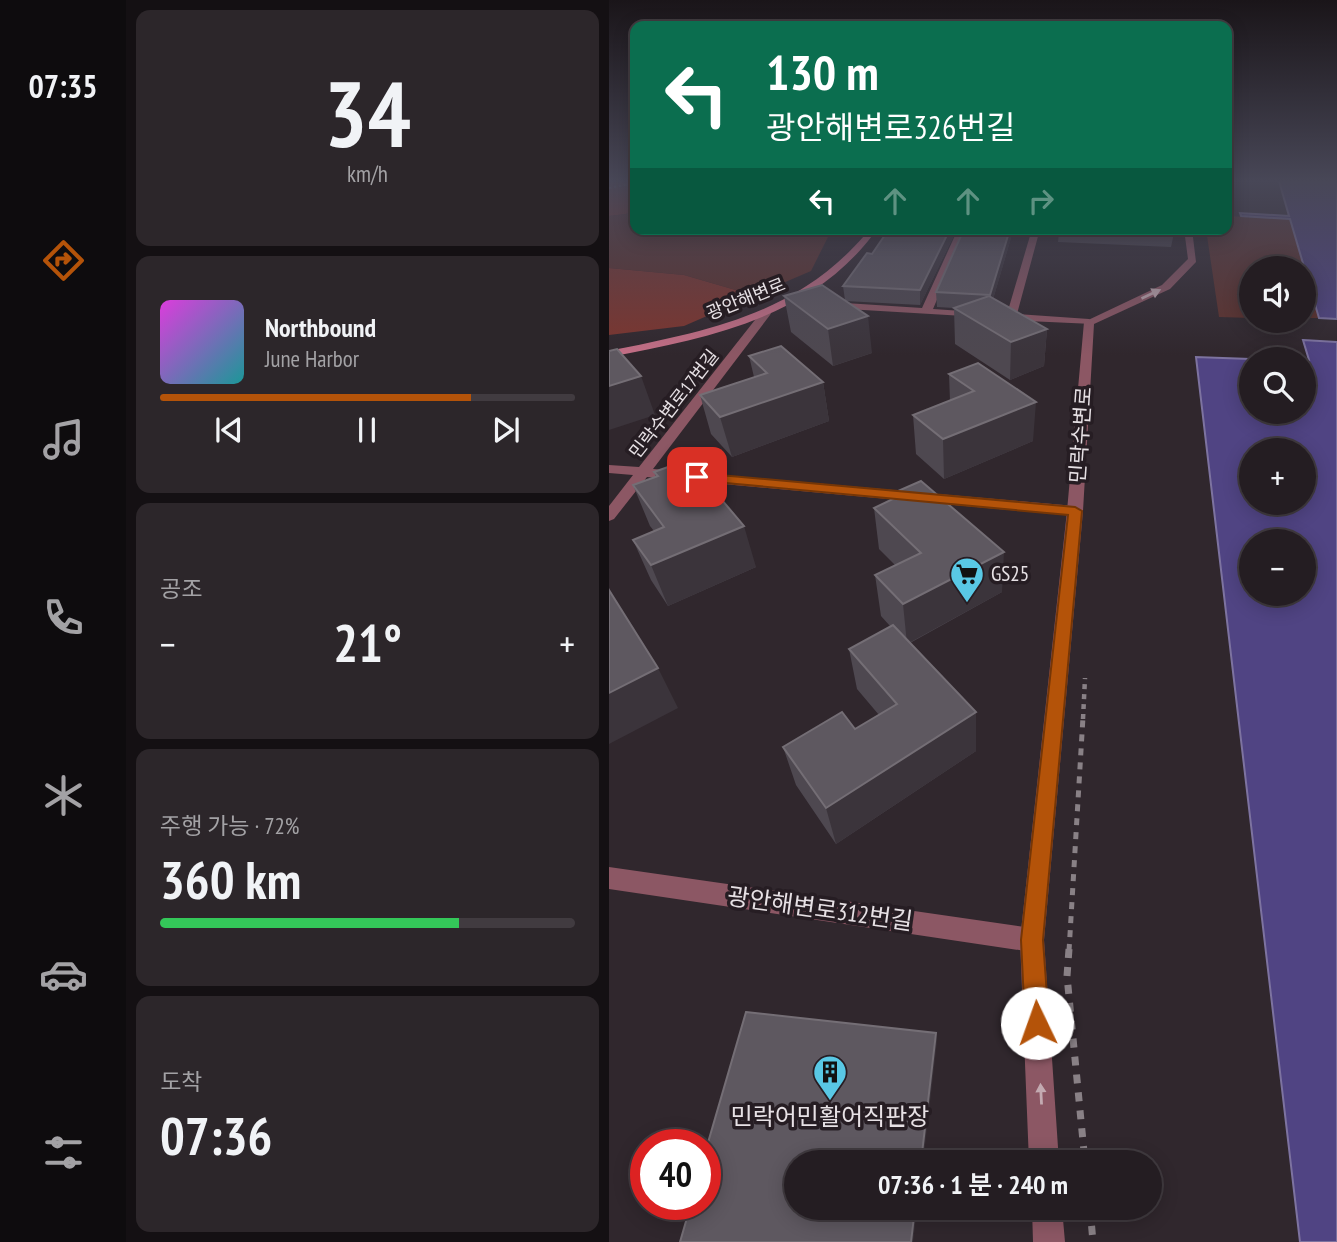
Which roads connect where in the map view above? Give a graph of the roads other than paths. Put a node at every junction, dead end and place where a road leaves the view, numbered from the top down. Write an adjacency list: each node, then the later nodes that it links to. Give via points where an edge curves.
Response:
1 (865, 239): 5 (main road, 광안해변로, via 839,268)
2 (959, 239): 6 (street)
3 (1034, 239): 8 (street)
4 (1190, 239): 9 (street, one-way to 4, via 1166,287 1193,260)
5 (789, 303): 6 (street); 7 (main road, 광안해변로)
6 (926, 312): 8 (street)
7 (766, 313): 10 (main road, 광안해변로, via 701,335); 12 (street, 민락수변로17번길)
8 (1010, 317): 9 (street)
9 (1089, 322): 13 (street, 민락수변로)
10 (609, 355)
11 (609, 469): 12 (street)
12 (643, 472): 13 (street); 14 (street, 민락수변로17번길)
13 (1075, 511): 16 (street, 민락수변로)
14 (609, 516)
15 (609, 878): 16 (street, 광안해변로312번길)
16 (1032, 940): 17 (street, 민락수변로, one-way to 16)
17 (1043, 1150)
18 (1048, 1220): 19 (street)
19 (1049, 1242)

